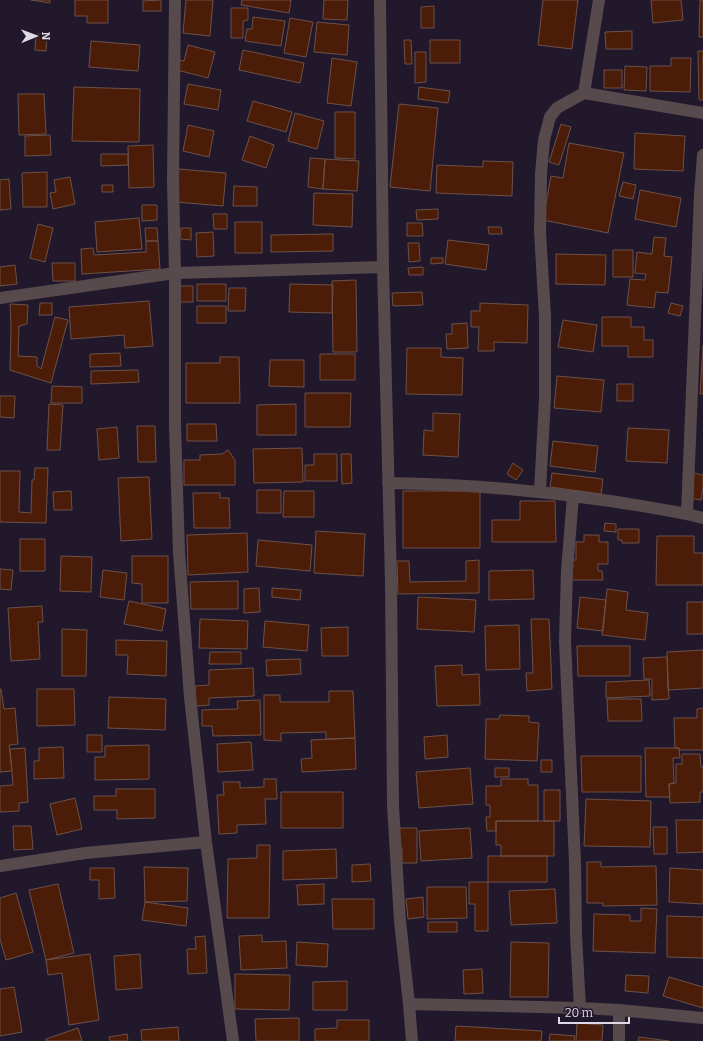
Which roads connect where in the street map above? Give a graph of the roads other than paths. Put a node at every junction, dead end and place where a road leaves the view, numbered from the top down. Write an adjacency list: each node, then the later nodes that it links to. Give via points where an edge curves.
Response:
1 (175, 0): 8 (street)
2 (380, 0): 7 (street)
3 (599, 0): 4 (street)
4 (584, 93): 5 (street); 11 (street, via 557,108 550,117 544,140 540,232 545,316 545,398)
5 (703, 113)
6 (703, 155): 13 (street)
7 (383, 266): 8 (street); 10 (street)
8 (175, 273): 9 (street); 15 (street, via 175,426 179,552 190,697)
9 (0, 298)
10 (388, 484): 11 (street, via 476,486); 17 (street, via 393,806 400,921)
11 (540, 491): 12 (street)
12 (573, 496): 13 (street); 18 (street, via 565,641)
13 (687, 513): 14 (street)
14 (703, 518)
15 (206, 842): 16 (street, via 86,853); 21 (street)
16 (0, 866)
17 (409, 1004): 18 (street); 22 (street)
18 (580, 1008): 19 (street)
19 (619, 1010): 20 (street); 23 (street)
20 (703, 1018)
21 (234, 1041)
22 (412, 1041)
23 (619, 1041)

